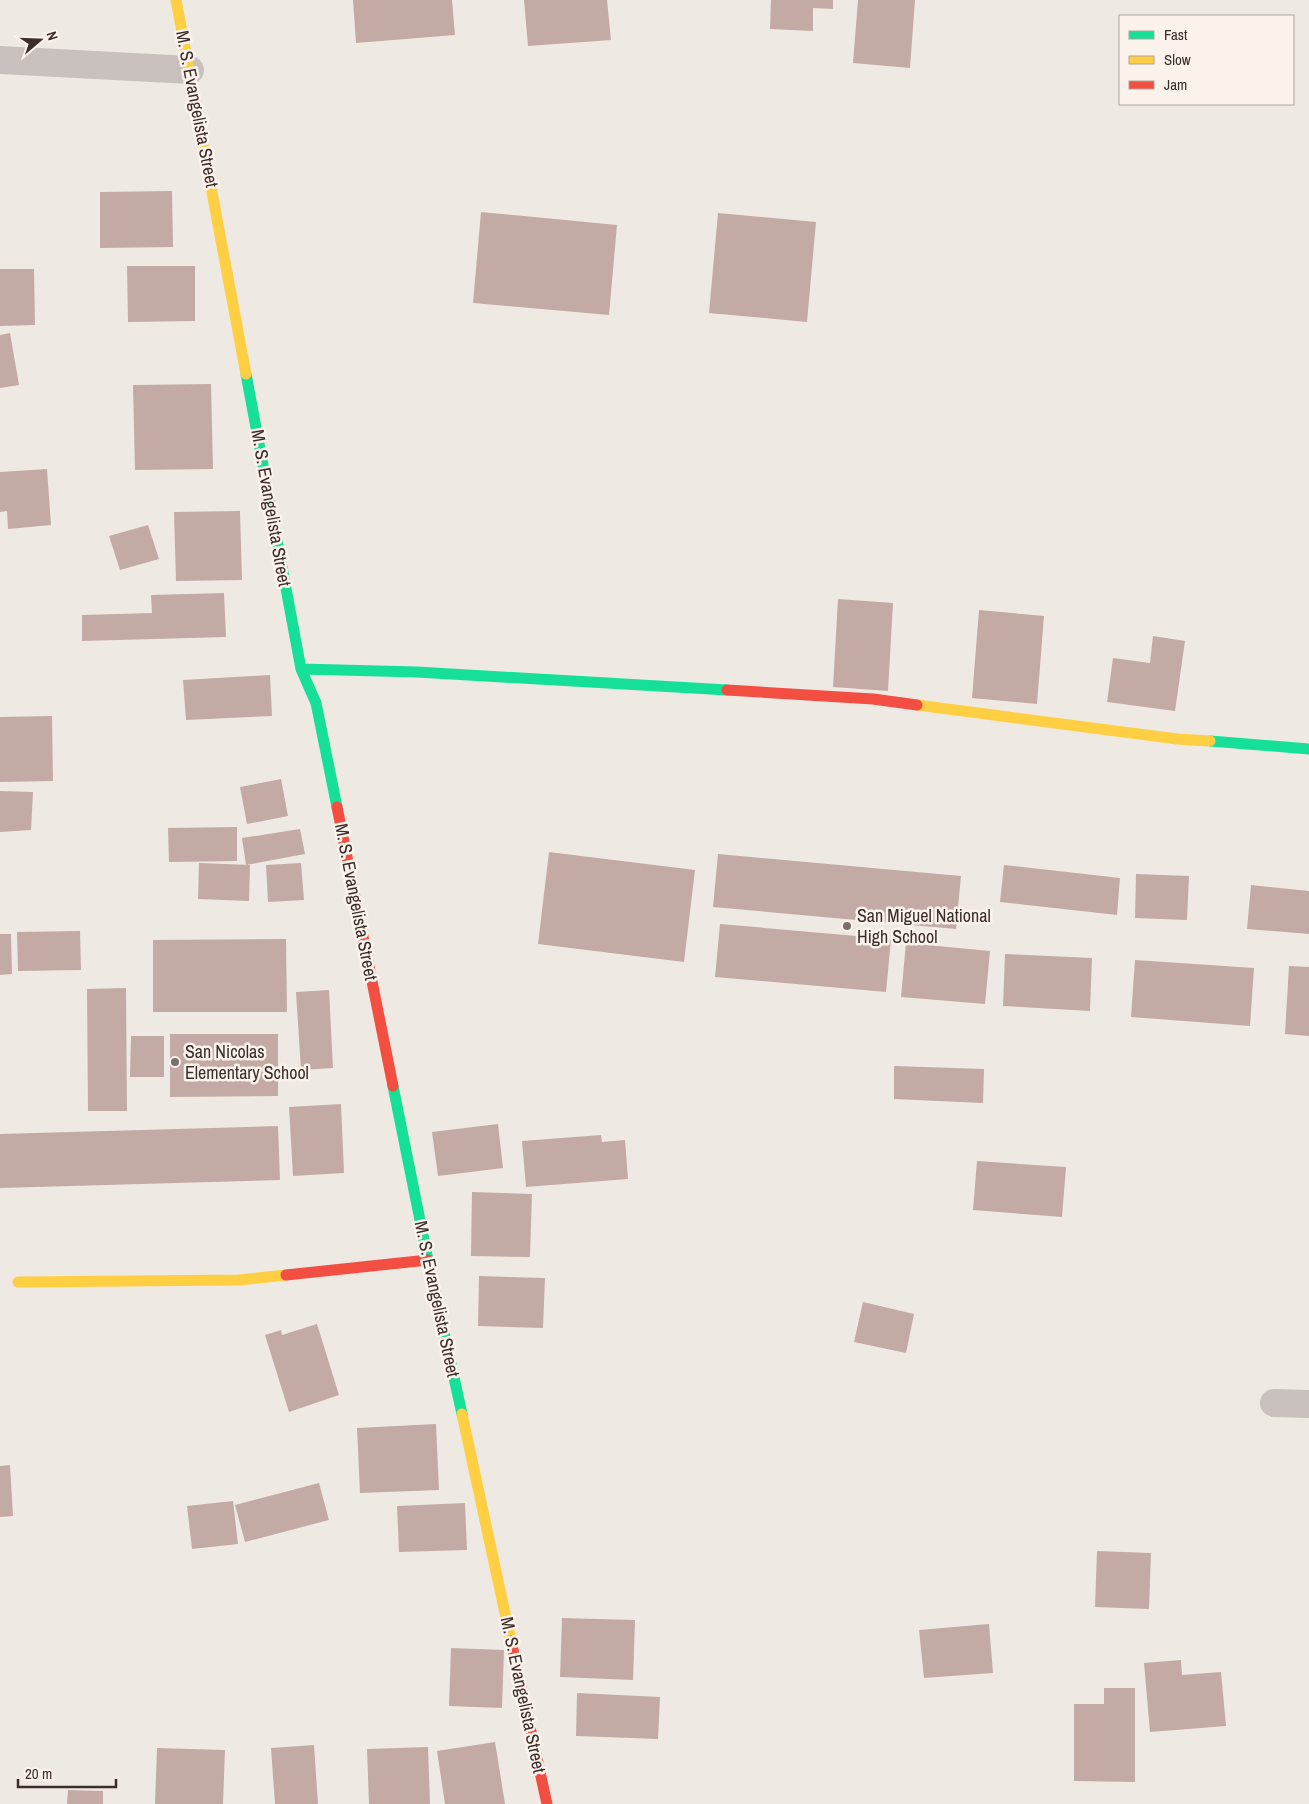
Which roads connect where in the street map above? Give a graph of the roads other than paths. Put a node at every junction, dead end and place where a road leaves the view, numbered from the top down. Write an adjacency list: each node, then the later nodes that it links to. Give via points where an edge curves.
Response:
1 (176, 0): 3 (street, M. S. Evangelista Street)
2 (0, 60): 3 (street)
3 (190, 70): 4 (street, M. S. Evangelista Street)
4 (301, 670): 5 (street, via 437,673 874,700 1177,739); 6 (street, M. S. Evangelista Street, via 316,703)
5 (1309, 749)
6 (428, 1260): 7 (street, via 239,1280); 10 (street, M. S. Evangelista Street)
7 (18, 1282)
8 (1274, 1403): 9 (street)
9 (1309, 1404)
10 (547, 1804)

